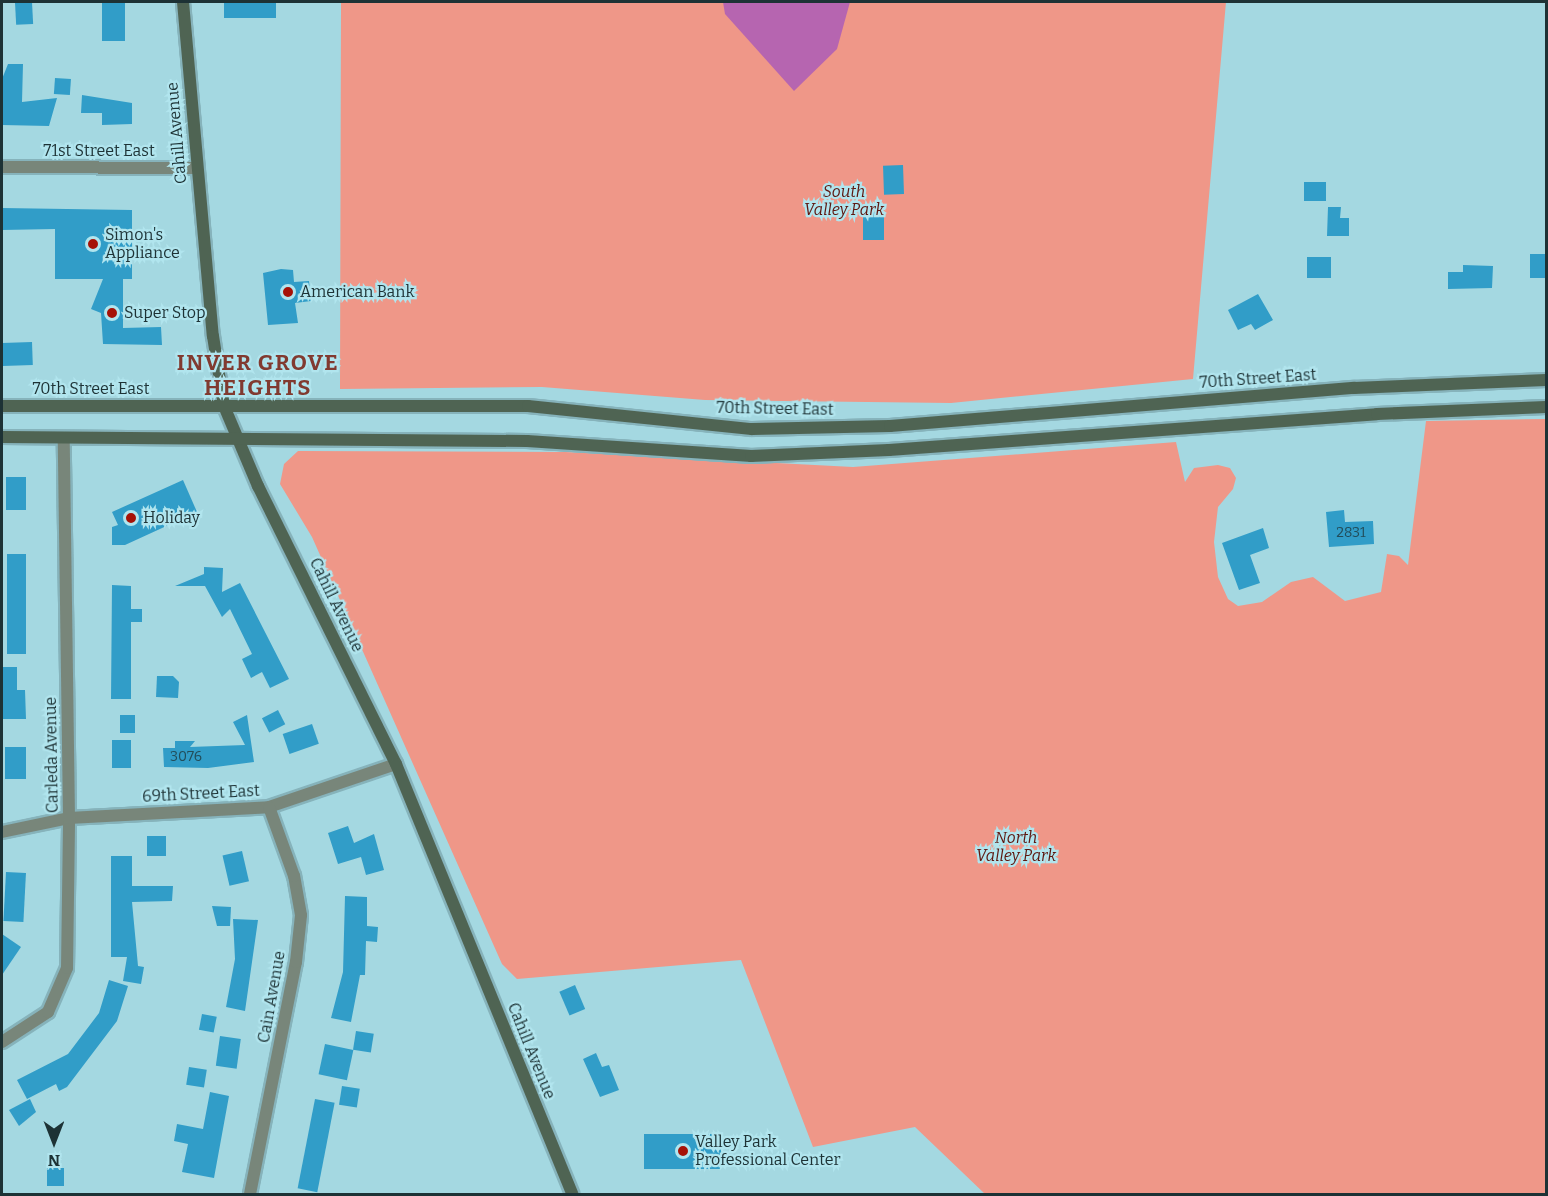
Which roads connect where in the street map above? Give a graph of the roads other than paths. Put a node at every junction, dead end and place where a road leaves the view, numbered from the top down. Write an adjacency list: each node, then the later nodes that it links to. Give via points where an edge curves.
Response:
1 (183, 2): 3 (main road, Cahill Avenue)
2 (2, 167): 3 (street, 71st Street East)
3 (196, 168): 6 (main road, Cahill Avenue)
4 (1546, 380): 6 (main road, 70th Street East, via 1348,389 890,426 752,429 528,406)
5 (2, 406): 6 (main road, 70th Street East)
6 (224, 406): 10 (main road, Cahill Avenue)
7 (1546, 407): 10 (main road, via 1377,414 901,449 751,456 527,441)
8 (2, 437): 9 (main road)
9 (63, 438): 10 (main road); 13 (street, Carleda Avenue)
10 (240, 439): 11 (main road, Cahill Avenue, via 258,486)
11 (396, 764): 12 (street, 69th Street East); 17 (main road, Cahill Avenue)
12 (269, 807): 13 (street, 69th Street East); 16 (street, Cain Avenue, via 294,876 301,915 296,962)
13 (69, 818): 14 (street, 69th Street East); 15 (street, Carleda Avenue, via 67,968 48,1012)
14 (2, 832)
15 (2, 1042)
16 (250, 1194)
17 (572, 1194)

